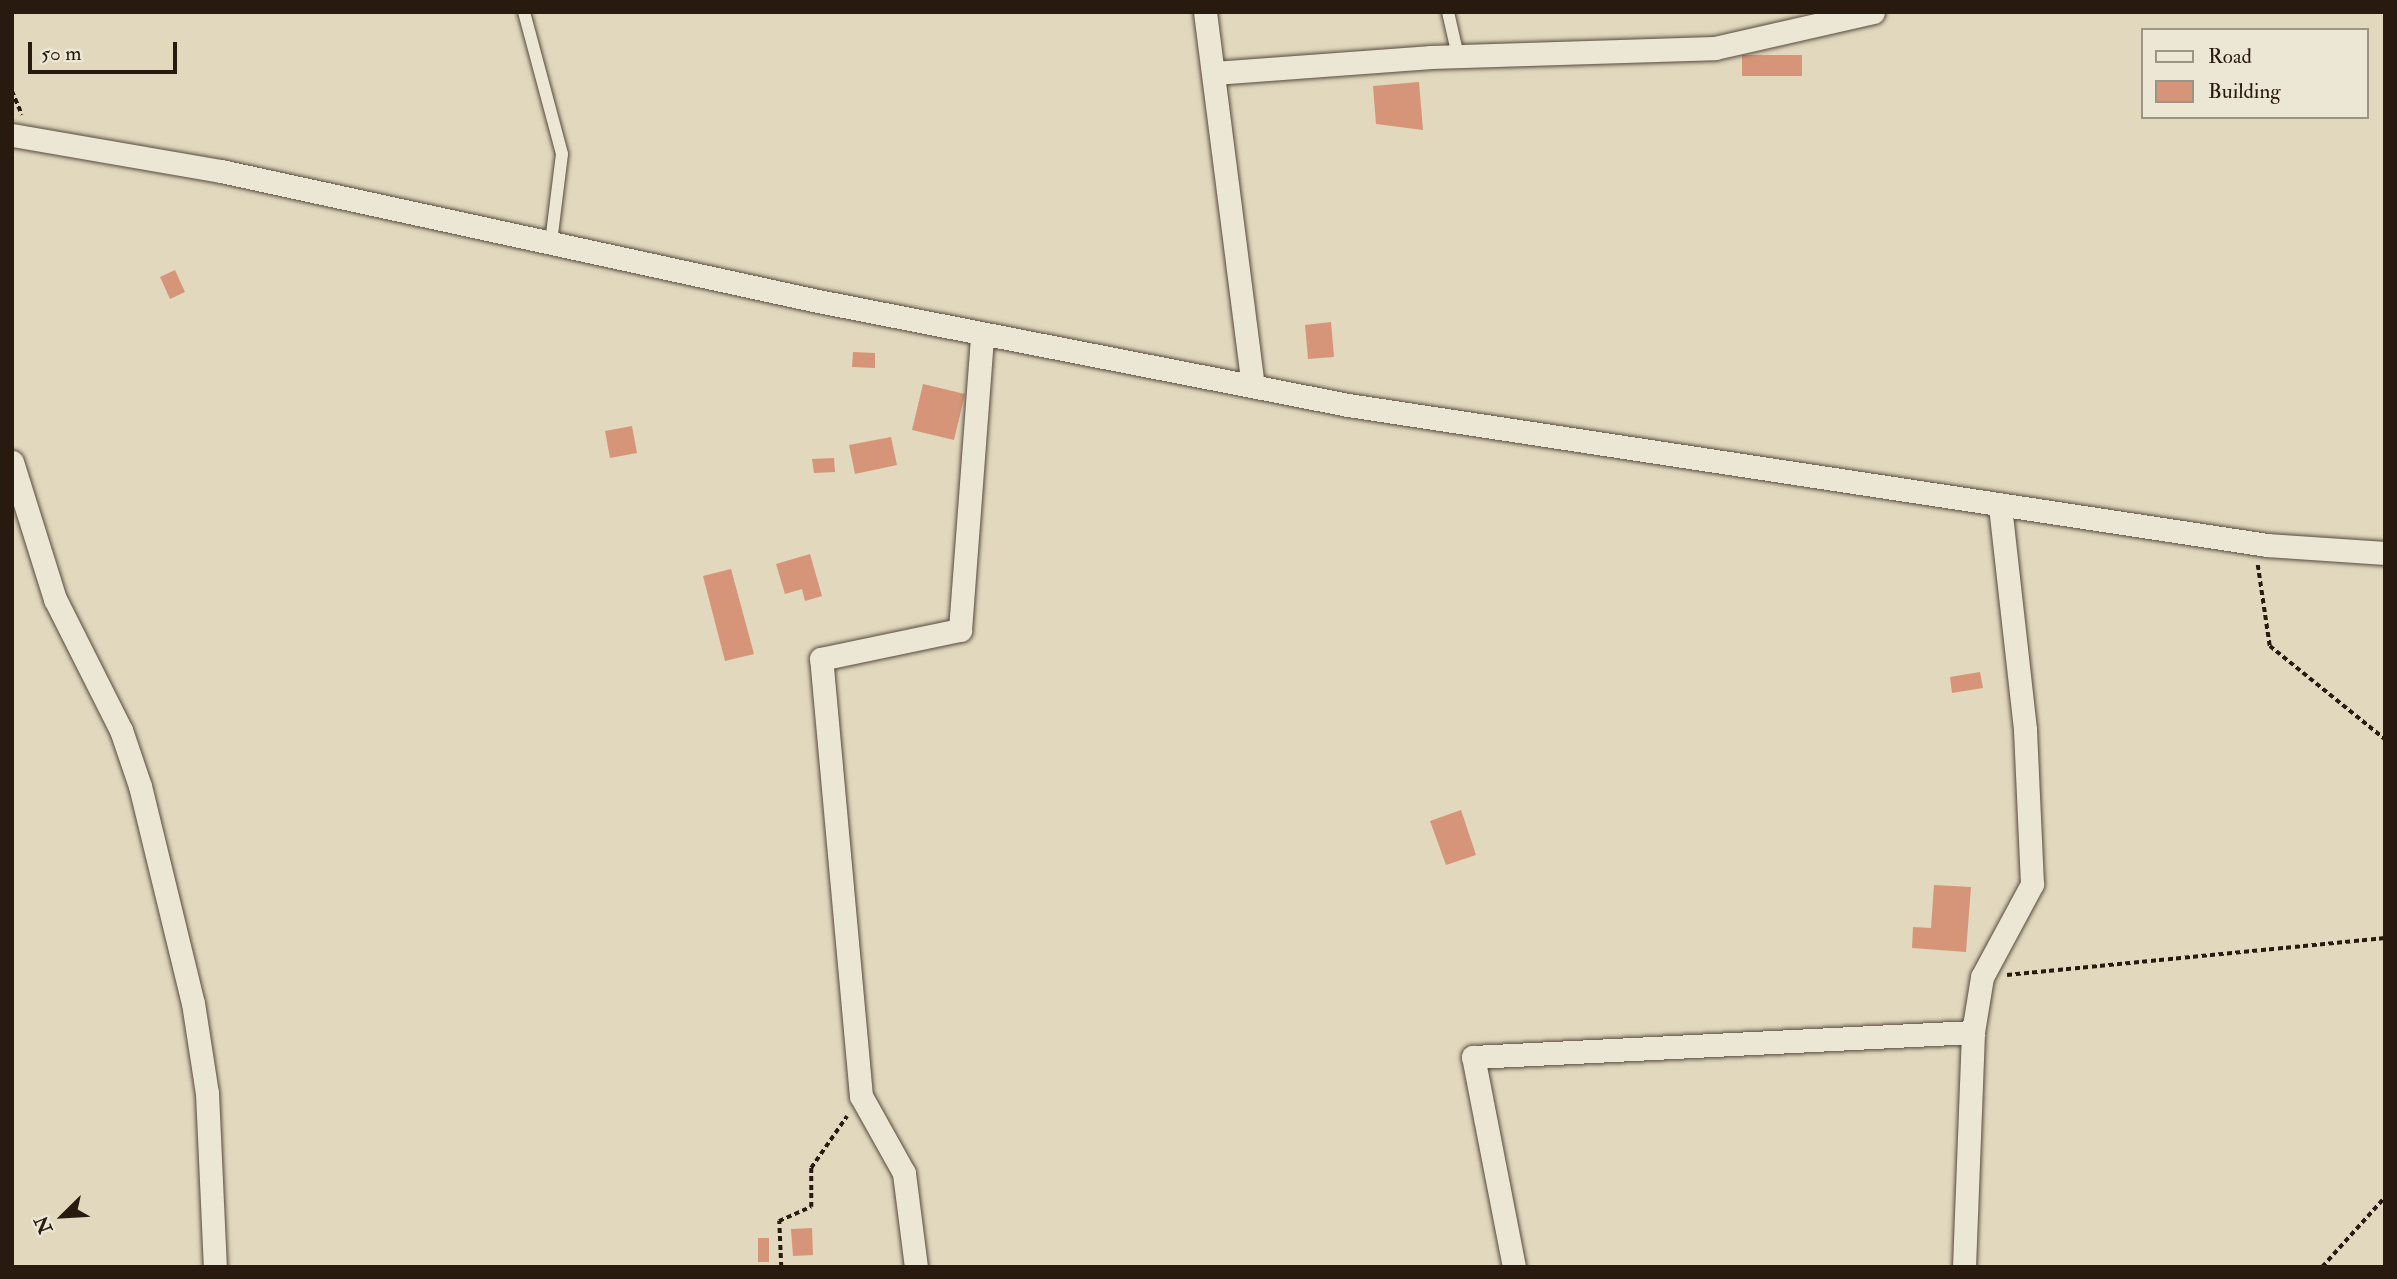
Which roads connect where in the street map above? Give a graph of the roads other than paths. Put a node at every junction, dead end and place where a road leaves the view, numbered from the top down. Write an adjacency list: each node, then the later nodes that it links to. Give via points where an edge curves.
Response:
1 (524, 12): 8 (lane, via 562,154)
2 (1205, 12): 6 (street)
3 (1448, 12): 5 (lane)
4 (1873, 12): 5 (street, via 1716,48)
5 (1458, 56): 6 (street)
6 (1214, 73): 10 (street)
7 (12, 135): 8 (street, via 220,171)
8 (551, 242): 9 (street)
9 (982, 334): 10 (street); 16 (street, via 960,630 821,659 861,1096 904,1173)
10 (1252, 385): 12 (street)
11 (12, 462): 15 (street, via 55,599 121,730 140,786 193,1003 207,1093)
12 (2000, 505): 13 (street, via 2254,543); 14 (street, via 2025,729 2032,884 1982,978)
13 (2385, 554)
14 (1973, 1032): 17 (street, via 1474,1057); 18 (street)
15 (215, 1267)
16 (916, 1267)
17 (1514, 1267)
18 (1964, 1267)

